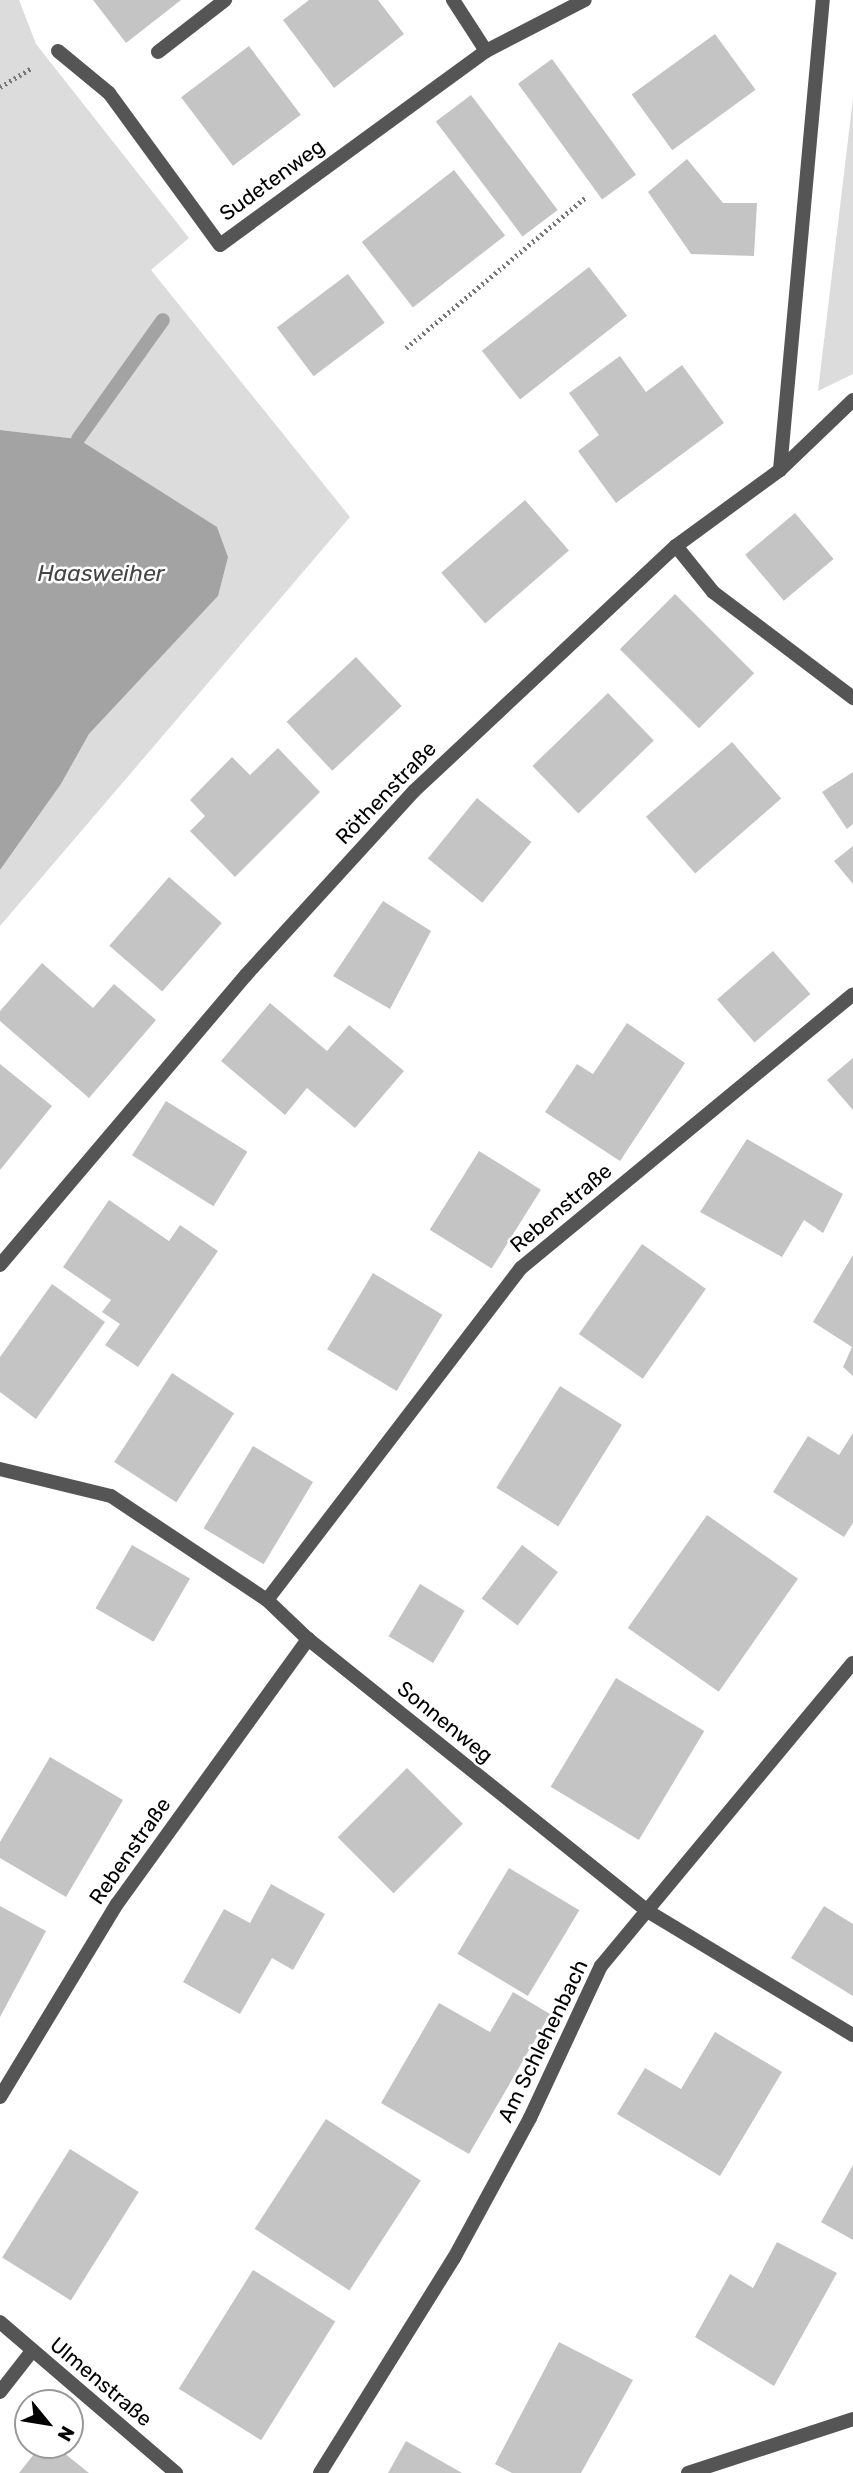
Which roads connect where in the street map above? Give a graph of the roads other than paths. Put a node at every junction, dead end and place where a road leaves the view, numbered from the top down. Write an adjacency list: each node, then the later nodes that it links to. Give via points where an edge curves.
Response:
1 (225, 0): 7 (street)
2 (453, 0): 6 (street)
3 (585, 0): 6 (street, Sudetenweg)
4 (823, 0): 9 (street)
5 (58, 51): 6 (street, Sudetenweg, via 109,93 220,244)
6 (486, 51)
7 (158, 52)
8 (853, 400): 9 (street, Röthenstraße)
9 (780, 470): 10 (street, Röthenstraße)
10 (676, 546): 11 (street, via 713,592); 13 (street, Röthenstraße, via 414,791 246,975)
11 (853, 698)
12 (853, 995): 15 (street, Rebenstraße, via 521,1268)
13 (0, 1265)
14 (0, 1469): 15 (street, Sonnenweg, via 111,1496)
15 (267, 1600): 16 (street, Sonnenweg)
16 (308, 1639): 18 (street, Sonnenweg); 20 (street, Rebenstraße, via 117,1904)
17 (853, 1663): 18 (street, Am Schlehenbach)
18 (649, 1912): 19 (street, Sonnenweg); 26 (street, Am Schlehenbach, via 601,1966 530,2118 454,2258)
19 (853, 2035)
20 (0, 2097)
21 (0, 2322): 22 (street, Ulmenstraße)
22 (32, 2351): 23 (street); 25 (street, Ulmenstraße)
23 (0, 2392)
24 (853, 2419): 27 (street)
25 (176, 2473)
26 (320, 2473)
27 (688, 2473)

